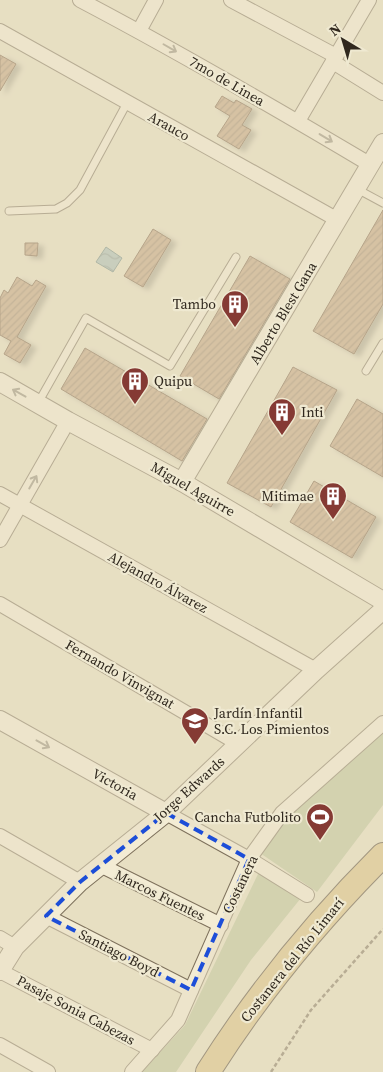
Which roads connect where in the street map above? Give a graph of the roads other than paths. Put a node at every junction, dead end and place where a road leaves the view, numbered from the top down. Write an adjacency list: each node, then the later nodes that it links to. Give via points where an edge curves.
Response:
1 (80, 0): 6 (street, 7mo de Linea)
2 (156, 0): 6 (street)
3 (231, 0): 7 (street)
4 (369, 0): 7 (street)
5 (0, 31): 9 (street, Arauco)
6 (139, 31): 10 (street, 7mo de Linea, one-way to 10)
7 (334, 59): 8 (street); 10 (street)
8 (383, 93)
9 (127, 103): 15 (lane, via 80,190 67,203 56,209); 16 (street, Arauco)
10 (298, 121): 12 (street, 7mo de Linea, one-way to 12)
11 (383, 143): 12 (street, Alberto Blest Gana)
12 (371, 165): 13 (street, Alberto Blest Gana)
13 (356, 189): 14 (lane); 16 (street, Alberto Blest Gana)
14 (383, 203)
15 (9, 211)
16 (338, 220): 23 (street, Alberto Blest Gana)
17 (236, 257): 21 (lane, via 170,366 86,318)
18 (383, 343): 19 (lane)
19 (366, 371)
20 (0, 382): 21 (street, Miguel Aguirre, one-way to 20)
21 (38, 403): 22 (street, Miguel Aguirre)
22 (68, 421): 23 (street, Miguel Aguirre); 25 (street, one-way to 22)
23 (182, 482): 27 (street, Miguel Aguirre)
24 (0, 494): 25 (street, Alejandro Álvarez)
25 (20, 505): 26 (street); 30 (street, Alejandro Álvarez)
26 (0, 540)
27 (383, 601)
28 (0, 604): 33 (street, Fernando Vinvignat)
29 (383, 610): 30 (street, Jorge Edwards)
30 (316, 670): 33 (street, Jorge Edwards)
31 (0, 720): 34 (street, Victoria, one-way to 34)
32 (383, 723): 37 (street, Costanera, via 282,813)
33 (239, 744): 34 (street, Jorge Edwards)
34 (166, 813): 37 (street, Victoria); 38 (street, Jorge Edwards)
35 (0, 836): 39 (street)
36 (383, 855): 50 (highway, Costanera del Río Limarí, via 291,956)
37 (249, 860): 40 (street, Victoria); 42 (street, Costanera)
38 (100, 865): 39 (street, Jorge Edwards); 42 (street, Marcos Fuentes)
39 (80, 882): 41 (street, Jorge Edwards)
40 (307, 895)
41 (46, 916): 43 (street, Jorge Edwards); 45 (street, Santiago Boyd)
42 (220, 925): 45 (street, Costanera)
43 (8, 942): 44 (street, Jorge Edwards)
44 (0, 971): 47 (street, Pasaje Sonia Cabezas)
45 (191, 990): 47 (street, Costanera, via 178,1020)
46 (0, 1045): 48 (street)
47 (152, 1050): 49 (street, Costanera)
48 (43, 1071)
49 (132, 1072)
50 (208, 1072)

